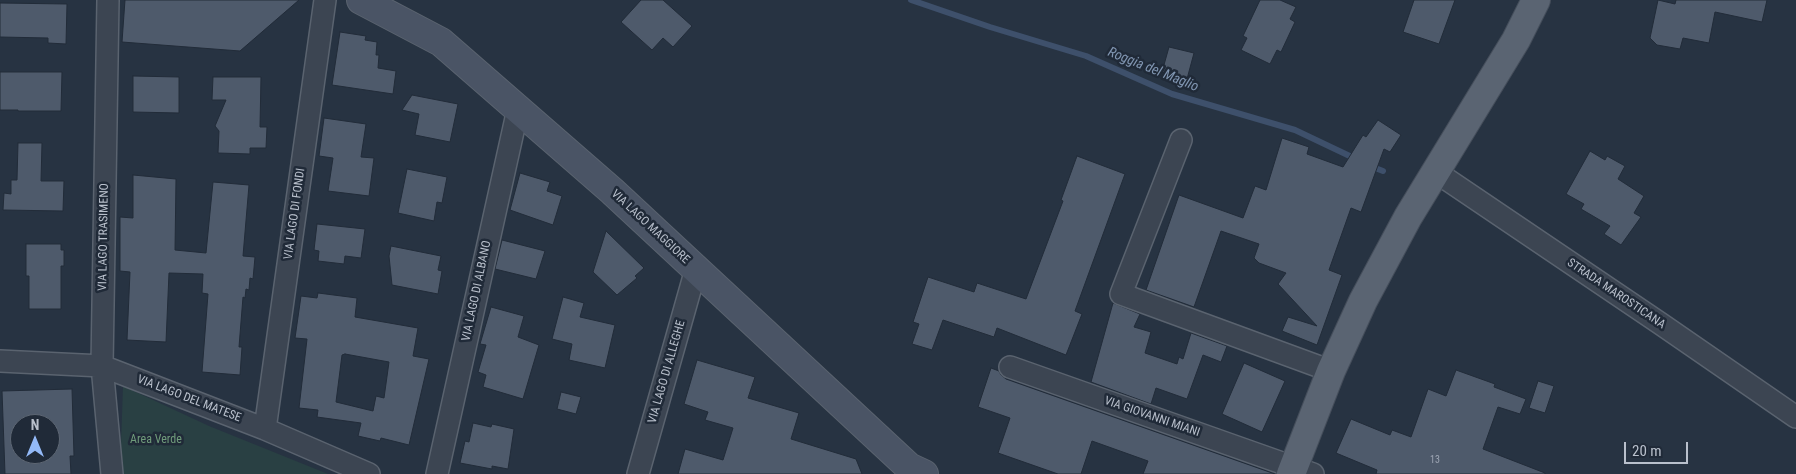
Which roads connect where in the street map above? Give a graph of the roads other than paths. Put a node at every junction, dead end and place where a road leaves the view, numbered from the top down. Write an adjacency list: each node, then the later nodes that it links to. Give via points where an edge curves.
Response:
1 (108, 0): 10 (street, VIA LAGO TRASIMENO)
2 (325, 0): 14 (street, VIA LAGO DI FONDI)
3 (361, 0): 5 (street, VIA LAGO MAGGIORE, via 441,42)
4 (1536, 0): 7 (main road, via 1516,40)
5 (518, 109): 8 (street, VIA LAGO MAGGIORE); 19 (street, VIA LAGO DI ALBANO)
6 (1181, 140): 12 (street, via 1121,294)
7 (1436, 172): 12 (main road, via 1394,241); 13 (street, STRADA MAROSTICANA)
8 (696, 269): 15 (street, VIA LAGO MAGGIORE); 20 (street, VIA LAGO DI ALLEGHE)
9 (0, 361): 10 (street, VIA LAGO DEL MATESE)
10 (102, 366): 14 (street, VIA LAGO DEL MATESE); 17 (street, VIA LAGO TRASIMENO)
11 (1010, 367): 16 (street, VIA GIOVANNI MIANI)
12 (1331, 371): 16 (main road)
13 (1796, 417)
14 (266, 429): 18 (street, VIA LAGO DEL MATESE)
15 (913, 472)
16 (1299, 472)
17 (112, 474)
18 (369, 474)
19 (437, 474)
20 (638, 474)

